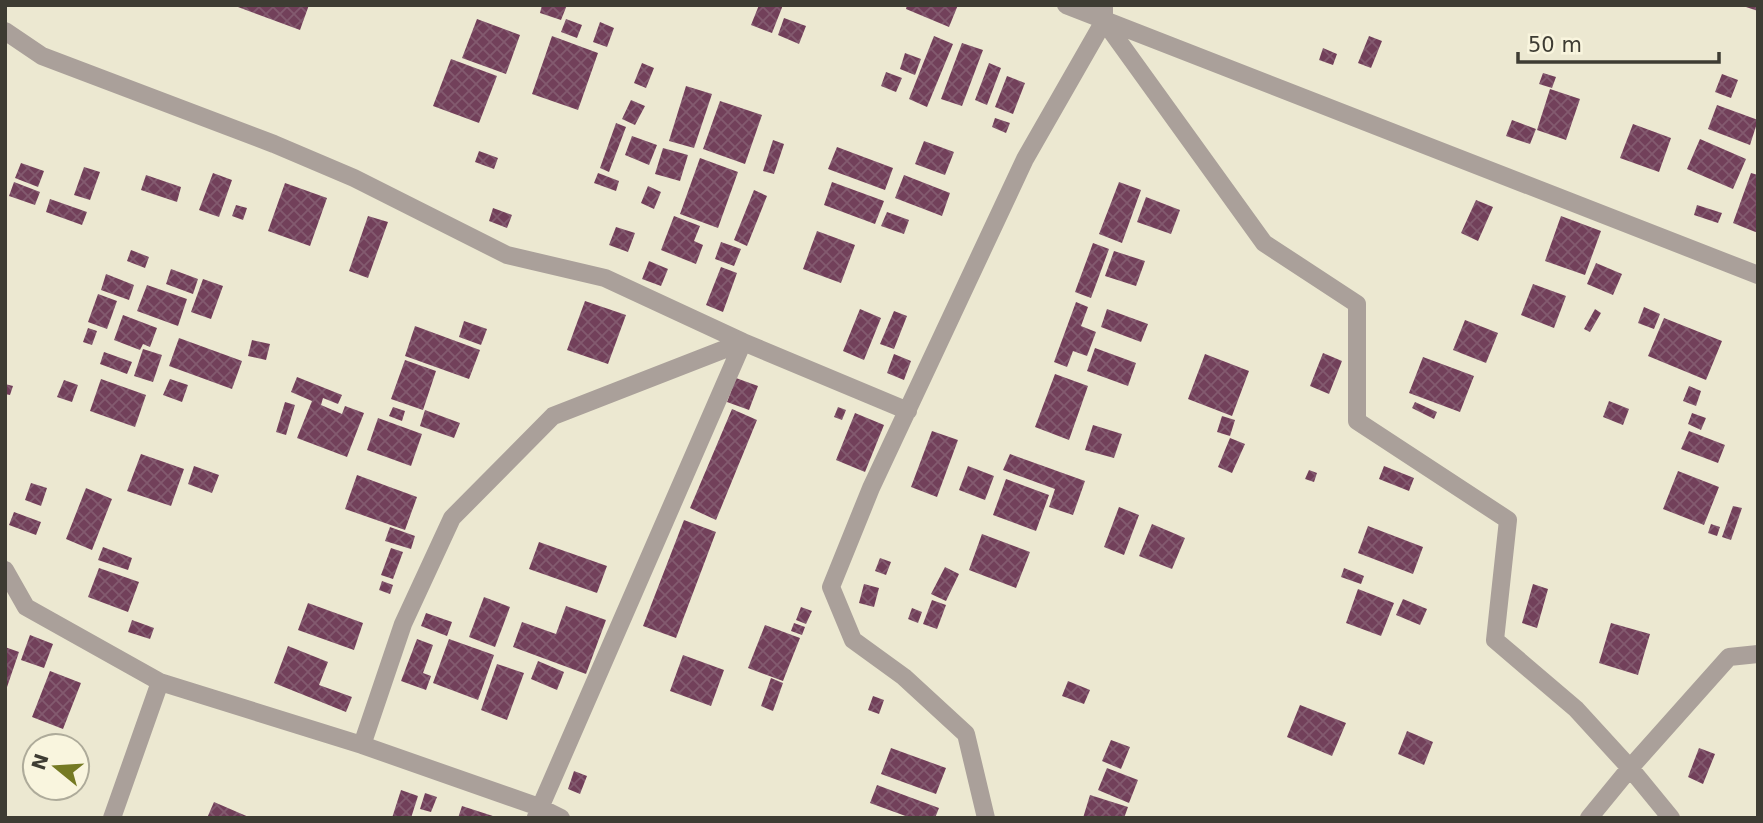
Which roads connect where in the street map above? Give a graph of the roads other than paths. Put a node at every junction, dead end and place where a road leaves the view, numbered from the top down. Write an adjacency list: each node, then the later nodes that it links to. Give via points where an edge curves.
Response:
1 (1066, 5): 2 (street)
2 (1104, 13): 4 (street); 6 (street, via 1025,159); 11 (street, via 1264,243 1357,304 1357,421 1508,520 1495,640 1576,709)
3 (5, 31): 5 (street, via 42,56 354,178 507,255 605,278)
4 (1758, 275)
5 (743, 342): 6 (street); 10 (street, via 553,416 453,518 403,624); 12 (street)
6 (908, 411): 15 (street, via 831,587 853,640 904,677 966,734)
7 (5, 570): 9 (street, via 26,607)
8 (1758, 654): 11 (street, via 1729,657)
9 (160, 682): 10 (street); 13 (street)
10 (362, 745): 12 (street)
11 (1630, 768): 16 (street); 17 (street)
12 (537, 812): 14 (street)
13 (112, 818)
14 (561, 818)
15 (986, 818)
16 (1589, 818)
17 (1671, 818)

